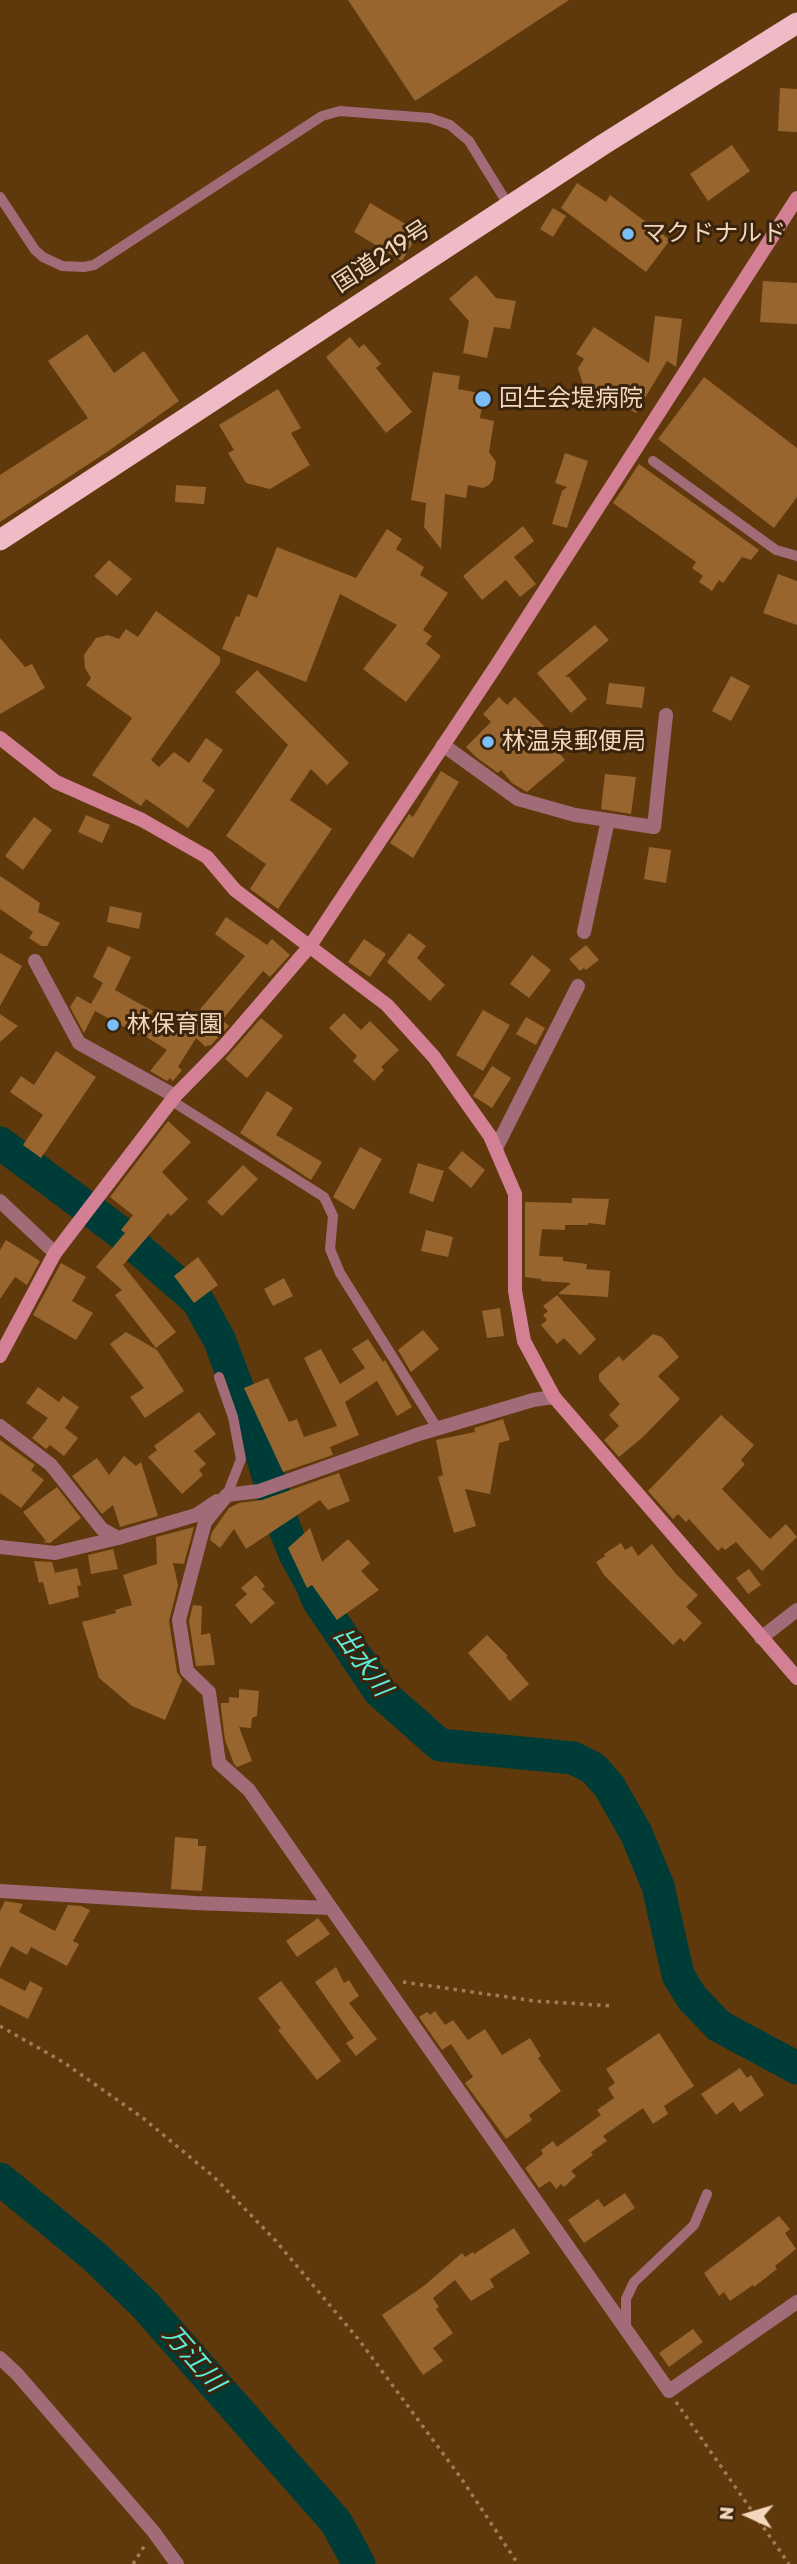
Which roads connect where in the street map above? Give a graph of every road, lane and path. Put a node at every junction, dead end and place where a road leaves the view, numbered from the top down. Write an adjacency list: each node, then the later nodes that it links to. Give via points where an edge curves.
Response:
1 (797, 23): 4 (highway, 国道219号)
2 (0, 197): 4 (lane, via 43,257 62,266 94,265 322,116 340,111 430,117 450,125 469,141)
3 (797, 198): 10 (street)
4 (509, 206): 6 (highway, 国道219号)
5 (653, 461): 7 (lane, via 776,550)
6 (0, 540)
7 (797, 556)
8 (666, 715): 11 (street, via 654,827)
9 (0, 738): 13 (street, via 56,782 142,820 208,857 235,890)
10 (443, 745): 11 (street, via 518,799); 13 (street)
11 (608, 820): 12 (street)
12 (584, 932)
13 (310, 946): 16 (street); 17 (street, via 387,1005 433,1057)
14 (35, 961): 16 (street, via 79,1043)
15 (578, 986): 17 (street)
16 (174, 1098): 19 (street); 24 (lane, via 324,1197 332,1216 330,1249 340,1273)
17 (496, 1148): 22 (street, via 515,1194 515,1291 524,1341)
18 (0, 1201): 19 (street)
19 (55, 1252): 20 (street)
20 (0, 1356)
21 (219, 1377): 25 (lane, via 241,1459)
22 (554, 1397): 24 (street); 29 (street)
23 (0, 1426): 26 (street, via 51,1465 102,1529)
24 (437, 1428): 25 (street, via 259,1491)
25 (227, 1495): 26 (street, via 196,1515); 32 (street, via 205,1522 179,1619 187,1671 209,1692 219,1763 248,1790)
26 (118, 1538): 27 (street, via 55,1553)
27 (0, 1547)
28 (797, 1610): 29 (street)
29 (761, 1639): 30 (street)
30 (797, 1678)
31 (0, 1891): 32 (street)
32 (331, 1908): 33 (street)
33 (378, 1978): 34 (path, via 535,2001); 38 (street)
34 (613, 2006)
35 (0, 2026): 42 (path, via 63,2062 143,2118 214,2177 267,2231 359,2340)
36 (707, 2194): 38 (lane, via 694,2225 634,2282 626,2299)
37 (797, 2302): 40 (street)
38 (626, 2331): 40 (street)
39 (0, 2358): 41 (street)
40 (669, 2391): 43 (path)
41 (177, 2564)
42 (518, 2564)
43 (789, 2564)

